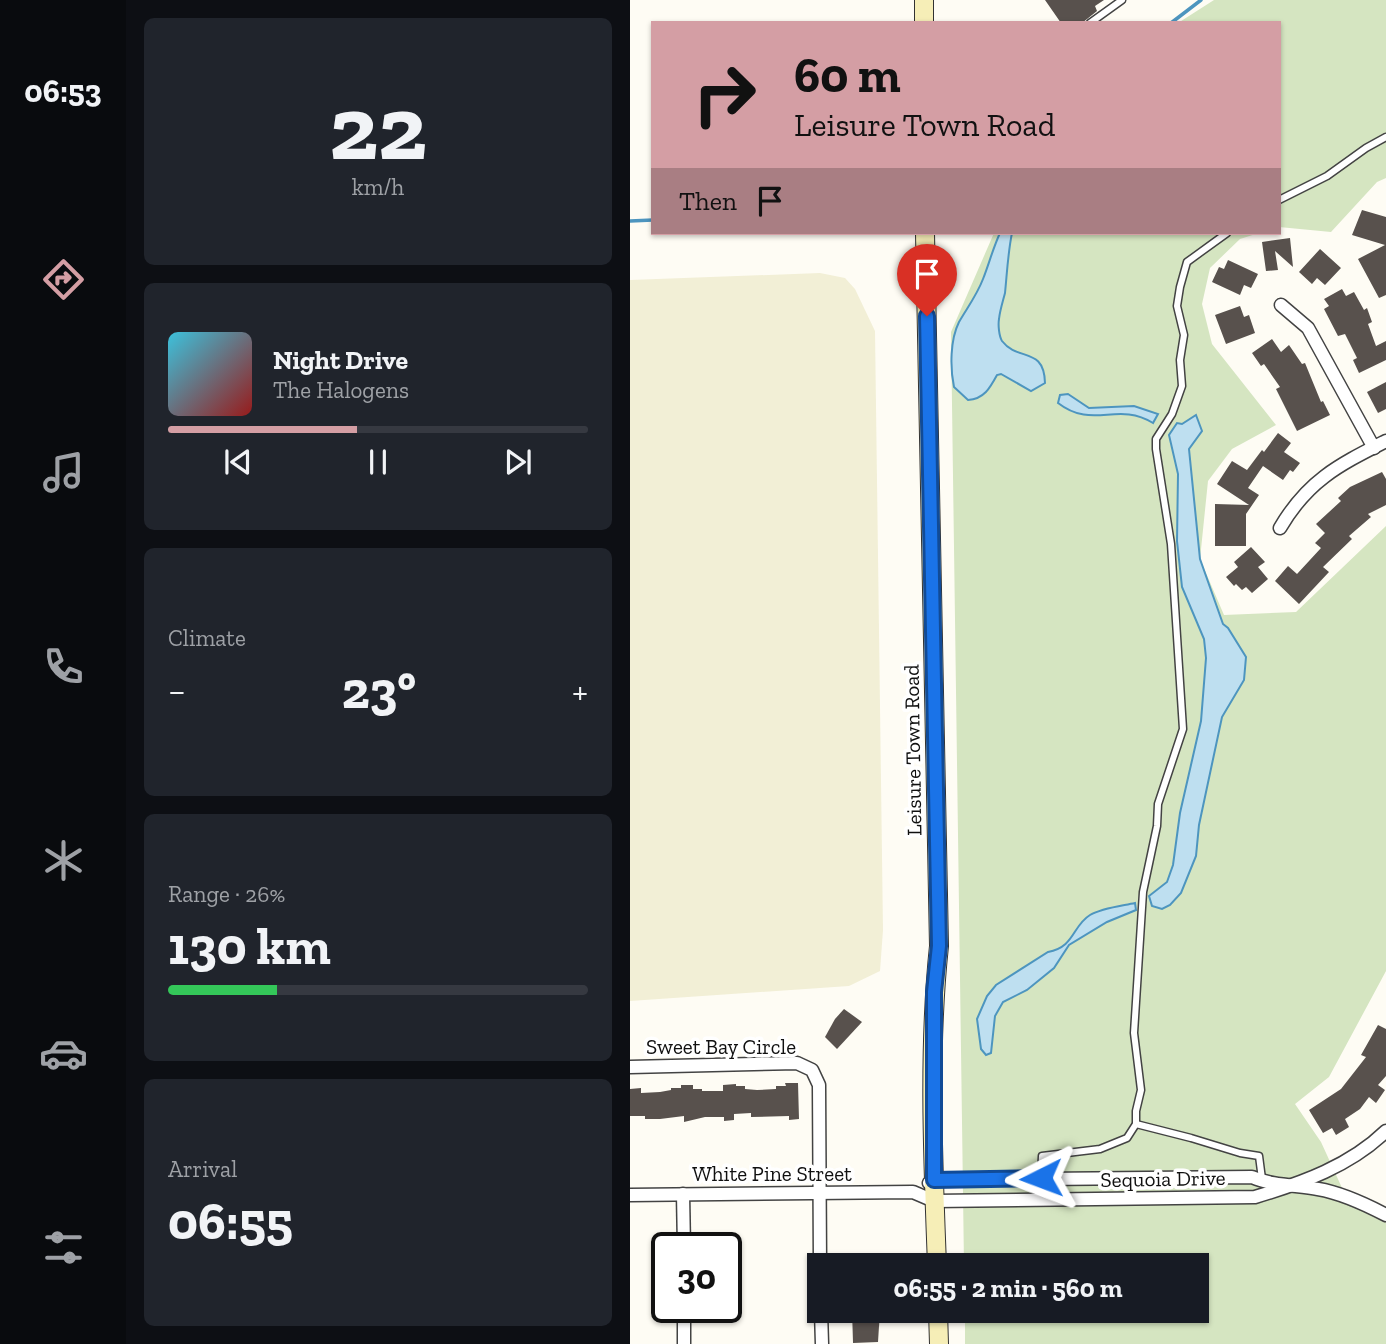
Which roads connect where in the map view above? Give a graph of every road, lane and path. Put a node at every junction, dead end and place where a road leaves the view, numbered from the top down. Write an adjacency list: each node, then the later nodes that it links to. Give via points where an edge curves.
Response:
1 (924, 0): 3 (main road)
2 (1122, 0): 4 (lane)
3 (924, 21)
4 (1093, 21)
5 (1386, 137): 6 (lane, via 1327,176)
6 (1281, 199)
7 (925, 235): 17 (main road, Leisure Town Road, via 939,946 934,992)
8 (1224, 235): 14 (lane, via 1187,262 1177,306 1184,335 1182,386 1156,439 1171,544 1183,729 1158,804 1143,892 1135,1033 1140,1090)
9 (1281, 305): 11 (street, via 1308,328)
10 (1386, 441): 11 (street)
11 (1374, 448): 12 (street, via 1303,494)
12 (1280, 528)
13 (630, 1067): 22 (street, Sweet Bay Circle, via 807,1066 819,1085)
14 (1136, 1124): 16 (lane, via 1127,1138 1100,1149 1042,1156); 18 (lane, via 1259,1156)
15 (1386, 1131): 19 (street, via 1337,1167)
16 (1041, 1178): 17 (street, Sequoia Drive); 18 (street, Sequoia Drive, via 1252,1177)
17 (934, 1180): 20 (street, Sequoia Drive); 24 (main road, Leisure Town Road)
18 (1263, 1181): 19 (street, Sequoia Drive)
19 (1290, 1186): 24 (street, Sequoia Drive, via 1255,1197); 25 (street, Sequoia Drive, via 1337,1194)
20 (913, 1192): 22 (street, White Pine Street); 24 (street, Sequoia Drive)
21 (683, 1194): 22 (street, White Pine Street); 23 (street, White Pine Street); 26 (street)
22 (819, 1194): 27 (street)
23 (630, 1195)
24 (934, 1201): 28 (main road, Leisure Town Road)
25 (1386, 1215)
26 (684, 1232)
27 (820, 1253)
28 (936, 1253)
29 (684, 1323): 32 (street)
30 (821, 1323): 33 (street)
31 (938, 1323): 34 (main road)
32 (684, 1344)
33 (822, 1344)
34 (939, 1344)

